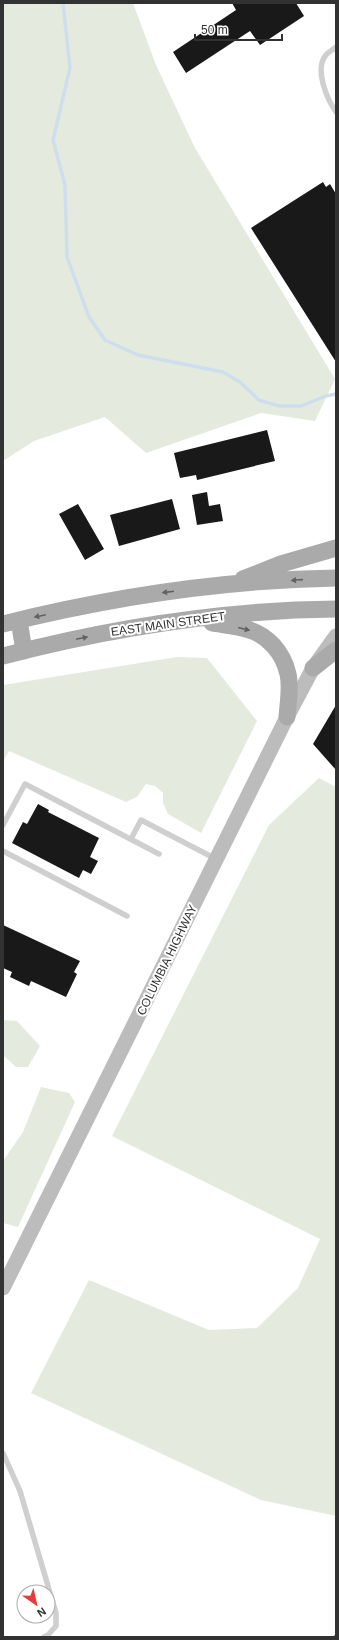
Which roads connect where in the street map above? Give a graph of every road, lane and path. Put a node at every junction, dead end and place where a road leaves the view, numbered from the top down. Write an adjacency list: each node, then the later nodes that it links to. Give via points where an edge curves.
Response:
1 (336, 47): 2 (lane, via 325,55 321,69 328,99)
2 (336, 112)
3 (336, 548): 5 (main road, via 281,564)
4 (336, 578): 5 (main road, one-way to 5)
5 (228, 585): 8 (main road, one-way to 8, via 124,598)
6 (336, 609): 7 (main road, EAST MAIN STREET, via 251,613)
7 (192, 620): 11 (main road, EAST MAIN STREET, one-way to 7, via 106,633); 14 (main road, one-way to 14, via 247,629 262,635 274,646 288,674)
8 (11, 622): 11 (main road)
9 (336, 636): 13 (main road, COLUMBIA HIGHWAY)
10 (336, 650): 13 (main road)
11 (24, 651): 12 (main road, EAST MAIN STREET)
12 (3, 656)
13 (313, 668): 14 (main road, COLUMBIA HIGHWAY)
14 (287, 717): 19 (main road, COLUMBIA HIGHWAY)
15 (3, 826): 16 (lane, via 25,784)
16 (131, 839): 18 (lane); 19 (lane, via 141,820)
17 (3, 852): 20 (lane)
18 (159, 854)
19 (216, 859): 21 (main road, COLUMBIA HIGHWAY)
20 (127, 916)
21 (3, 1288)
22 (3, 1453): 23 (lane, via 20,1491 56,1613 56,1626)
23 (44, 1637)

